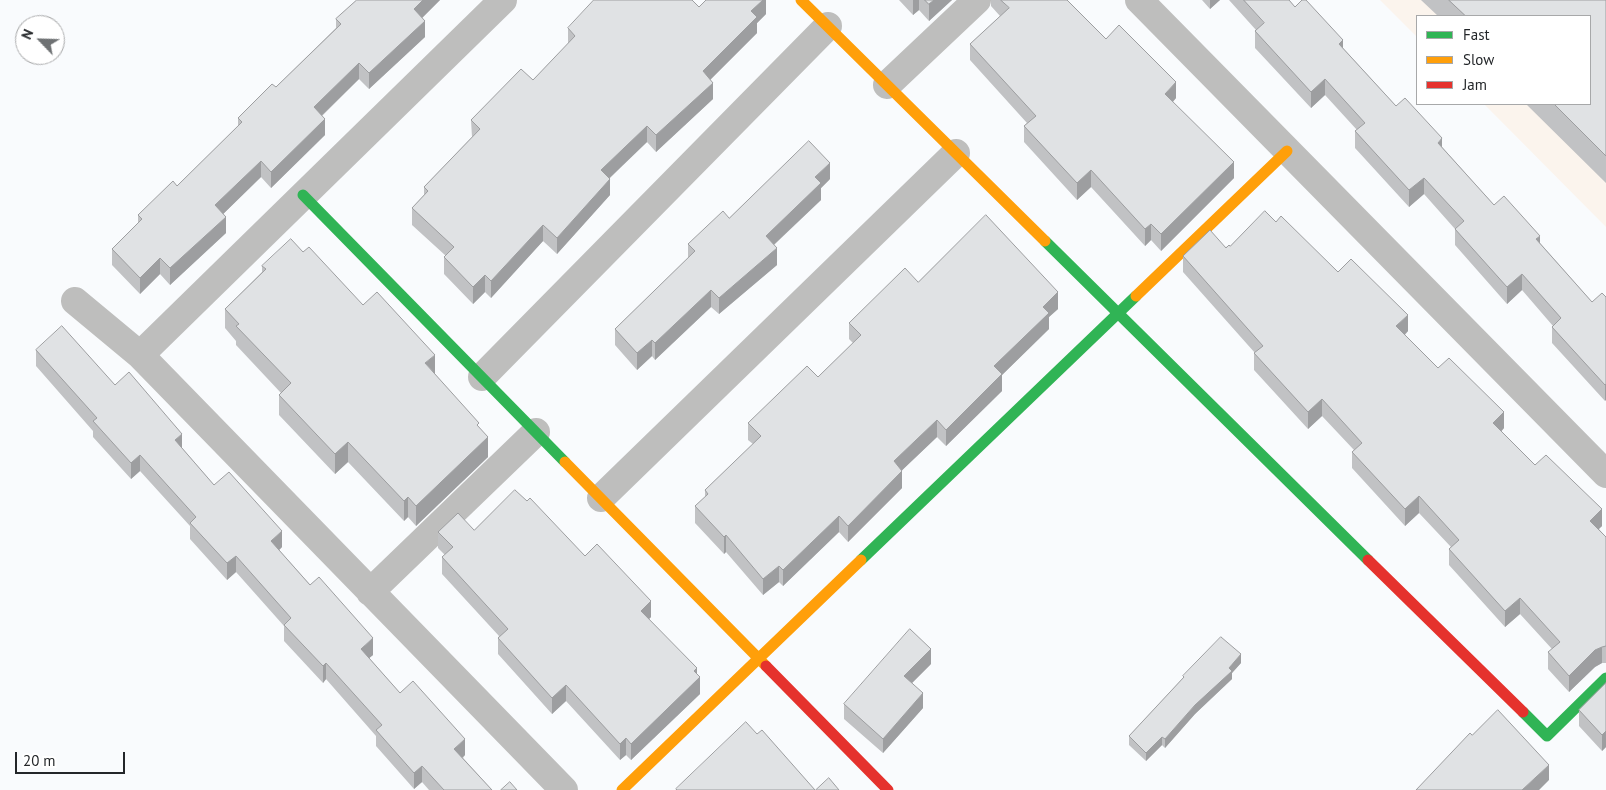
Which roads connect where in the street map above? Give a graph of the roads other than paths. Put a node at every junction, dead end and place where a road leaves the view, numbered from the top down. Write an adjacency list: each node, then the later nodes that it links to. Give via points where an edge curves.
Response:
1 (503, 0): 9 (street)
2 (801, 0): 5 (street)
3 (978, 0): 6 (street)
4 (1139, 0): 7 (street)
5 (828, 26): 6 (street); 13 (street)
6 (887, 85): 8 (street)
7 (1287, 151): 11 (street); 15 (street)
8 (956, 153): 11 (street); 16 (street)
9 (303, 195): 12 (street); 13 (street)
10 (75, 301): 12 (street)
11 (1118, 313): 18 (street); 19 (street, via 1546,736)
12 (140, 355): 17 (street)
13 (482, 377): 14 (street)
14 (536, 432): 16 (street); 17 (street)
15 (1606, 474)
16 (601, 498): 18 (street)
17 (370, 592): 20 (street)
18 (758, 658): 21 (street); 22 (street)
19 (1606, 678)
20 (564, 790)
21 (622, 790)
22 (888, 790)

